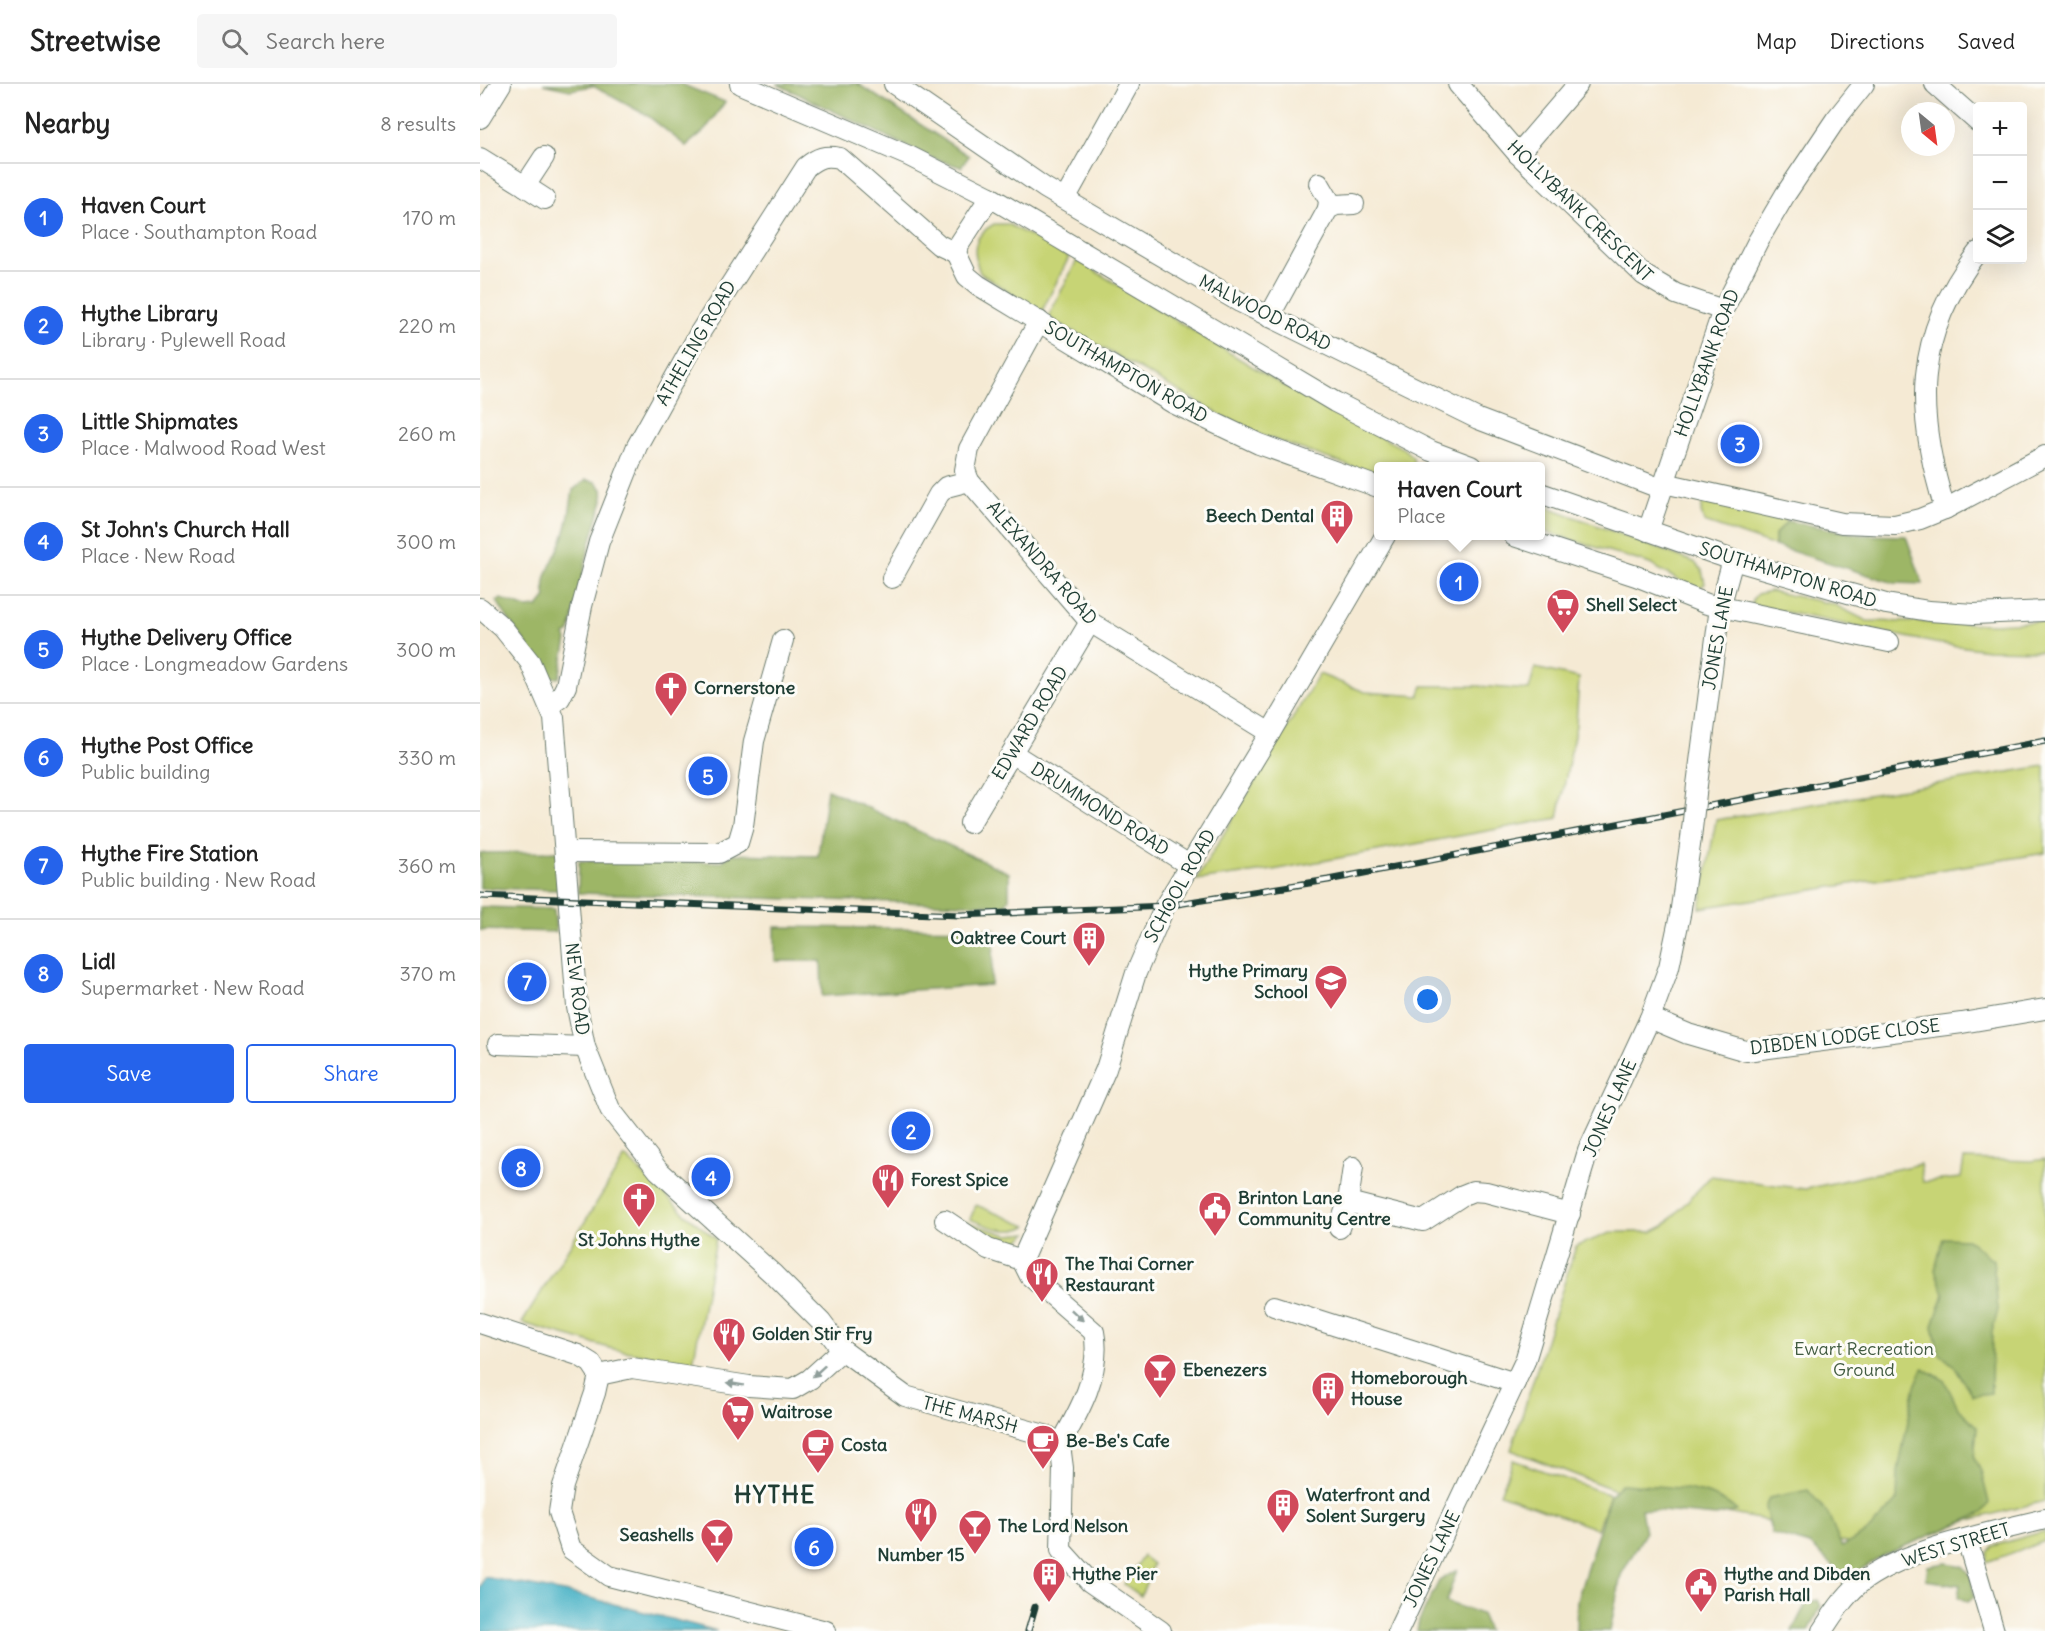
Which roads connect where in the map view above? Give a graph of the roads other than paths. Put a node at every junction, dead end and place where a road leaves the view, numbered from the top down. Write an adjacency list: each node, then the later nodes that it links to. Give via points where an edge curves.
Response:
1 (501, 84): 9 (street)
2 (740, 84): 16 (street, via 909,156)
3 (894, 84): 18 (street, MALWOOD ROAD)
4 (1129, 84): 18 (street)
5 (1458, 84): 11 (street, HOLLYBANK CRESCENT)
6 (1578, 84): 11 (street)
7 (1864, 84): 23 (street, HOLLYBANK ROAD, via 1785,195)
8 (1935, 84): 10 (street)
9 (480, 118)
10 (1973, 118)
11 (1518, 154): 23 (street, HOLLYBANK CRESCENT, via 1644,275 1676,294)
12 (544, 157): 15 (street)
13 (480, 158): 15 (street)
14 (1319, 183): 20 (street, via 1329,200)
15 (525, 186): 17 (street)
16 (990, 197): 21 (street); 27 (street)
17 (545, 199)
18 (1065, 199): 24 (street, MALWOOD ROAD)
19 (1354, 204): 20 (street)
20 (1328, 209): 24 (street)
21 (956, 253): 25 (street, SOUTHAMPTON ROAD, via 959,264 973,280); 45 (street, ATHELING ROAD, via 939,245 840,158 816,158 806,167 699,334 637,446 598,543 566,686 560,698)
22 (1973, 258): 33 (street, via 1954,287 1926,361 1923,389 1928,451)
23 (1723, 310): 31 (street, HOLLYBANK ROAD)
24 (1269, 317): 31 (street, MALWOOD ROAD, via 1478,419)
25 (1039, 321): 29 (street, via 969,449 965,470); 30 (street, SOUTHAMPTON ROAD, via 1173,403 1225,429)
26 (2045, 456): 33 (street, MALWOOD ROAD)
27 (1427, 459): 28 (street)
28 (1446, 462)
29 (969, 481): 38 (street, via 946,487 939,494); 42 (street, ALEXANDRA ROAD)
30 (1374, 486)
31 (1663, 486): 33 (street, MALWOOD ROAD, via 1871,526 1904,524); 34 (street, HOLLYBANK ROAD)
32 (1545, 495): 34 (street, SOUTHAMPTON ROAD)
33 (1945, 509)
34 (1648, 531): 37 (street, SOUTHAMPTON ROAD)
35 (1384, 540): 46 (street, SCHOOL ROAD)
36 (1526, 540): 39 (street, SOUTHAMPTON ROAD)
37 (1733, 560): 39 (street, JONES LANE); 41 (street, SOUTHAMPTON ROAD, via 1886,604 1929,612)
38 (892, 578)
39 (1720, 607): 44 (street, SOUTHAMPTON ROAD); 52 (street, JONES LANE, bridge, via 1680,915 1672,955)
40 (480, 608): 45 (street, NEW ROAD, via 530,662)
41 (2045, 611)
42 (1090, 622): 46 (street, ALEXANDRA ROAD); 47 (street, EDWARD ROAD)
43 (783, 640): 49 (street, via 754,741 738,843 719,853)
44 (1889, 642)
45 (550, 705): 49 (street, NEW ROAD, via 557,733)
46 (1270, 734): 50 (street, SCHOOL ROAD)
47 (1012, 753): 48 (street, EDWARD ROAD); 50 (street, DRUMMOND ROAD)
48 (970, 823)
49 (566, 852): 54 (street, NEW ROAD, via 577,1007)
50 (1189, 865): 60 (street, SCHOOL ROAD, via 1151,933 1106,1069)
51 (2045, 1009): 52 (street, DIBDEN LODGE CLOSE, via 1755,1051 1719,1044)
52 (1650, 1018): 57 (street, JONES LANE, via 1588,1151)
53 (498, 1044): 54 (street)
54 (585, 1047): 62 (street, NEW ROAD, via 610,1109 658,1170)
55 (1353, 1167): 56 (street)
56 (1348, 1202): 57 (street, via 1423,1221 1473,1191); 59 (street)
57 (1570, 1214): 66 (street, JONES LANE, via 1535,1333)
58 (945, 1220): 60 (street, via 988,1249)
59 (1339, 1228)
60 (1022, 1260): 67 (street, one-way to 67, via 1030,1276 1094,1332 1090,1379 1080,1410)
61 (1274, 1306): 66 (street)
62 (807, 1308): 64 (street, THE MARSH)
63 (480, 1323): 65 (street, via 578,1355 591,1363)
64 (842, 1350): 65 (street, one-way to 65, via 793,1389 632,1368); 67 (street, THE MARSH, via 905,1396 1048,1436)
65 (599, 1375): 70 (street, via 563,1486 559,1512 572,1549 609,1576)
66 (1515, 1383): 72 (street, JONES LANE)
67 (1059, 1445): 71 (street, via 1063,1468 1061,1550 1090,1582)
68 (2045, 1519): 69 (street, WEST STREET)
69 (1966, 1540): 73 (street, WEST STREET, via 1925,1552 1860,1584 1835,1610); 74 (street)
70 (826, 1631)
71 (1161, 1631)
72 (1398, 1631)
73 (1822, 1631)
74 (1994, 1631)

